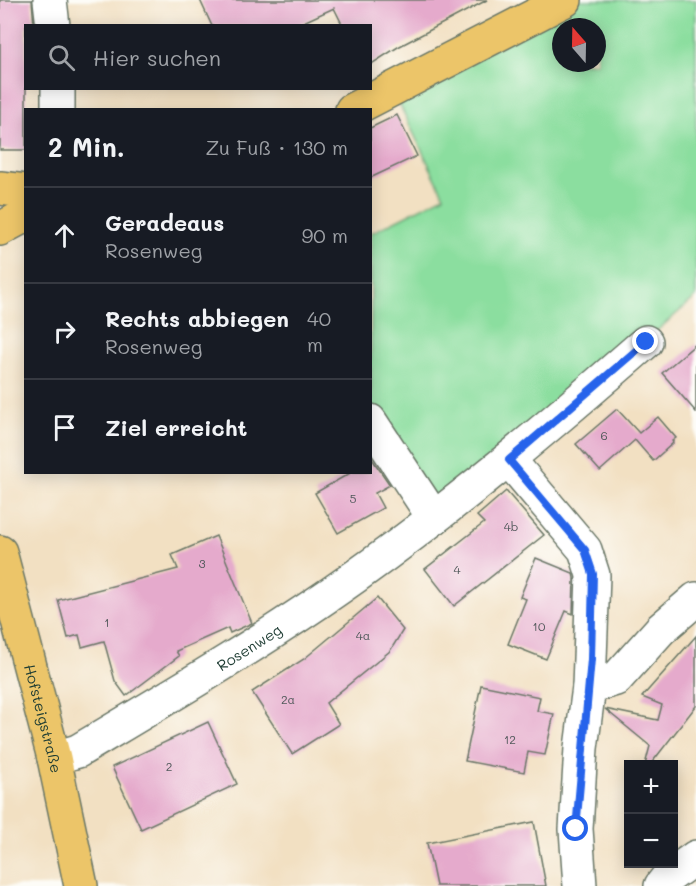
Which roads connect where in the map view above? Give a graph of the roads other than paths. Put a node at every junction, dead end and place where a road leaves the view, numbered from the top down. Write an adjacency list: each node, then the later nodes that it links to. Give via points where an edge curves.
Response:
1 (50, 0): 4 (street)
2 (565, 0): 3 (main road)
3 (532, 7): 7 (main road)
4 (53, 24)
5 (58, 90): 6 (street)
6 (58, 108)
7 (355, 108)
8 (0, 188): 9 (main road)
9 (24, 191)
10 (24, 216): 11 (main road)
11 (0, 229)
12 (646, 342): 14 (street, Rosenweg)
13 (372, 424): 15 (street)
14 (509, 460): 15 (street, Rosenweg); 18 (street, via 585,550 593,574)
15 (434, 518): 19 (street, Rosenweg, via 252,647 78,751)
16 (0, 552): 19 (main road, Hofsteigstraße)
17 (696, 598): 18 (street, via 661,629 616,679)
18 (589, 687): 22 (street, via 576,829)
19 (54, 758): 21 (main road, Hofsteigstraße)
20 (696, 857): 23 (street)
21 (81, 886)
22 (580, 886)
23 (661, 886)

